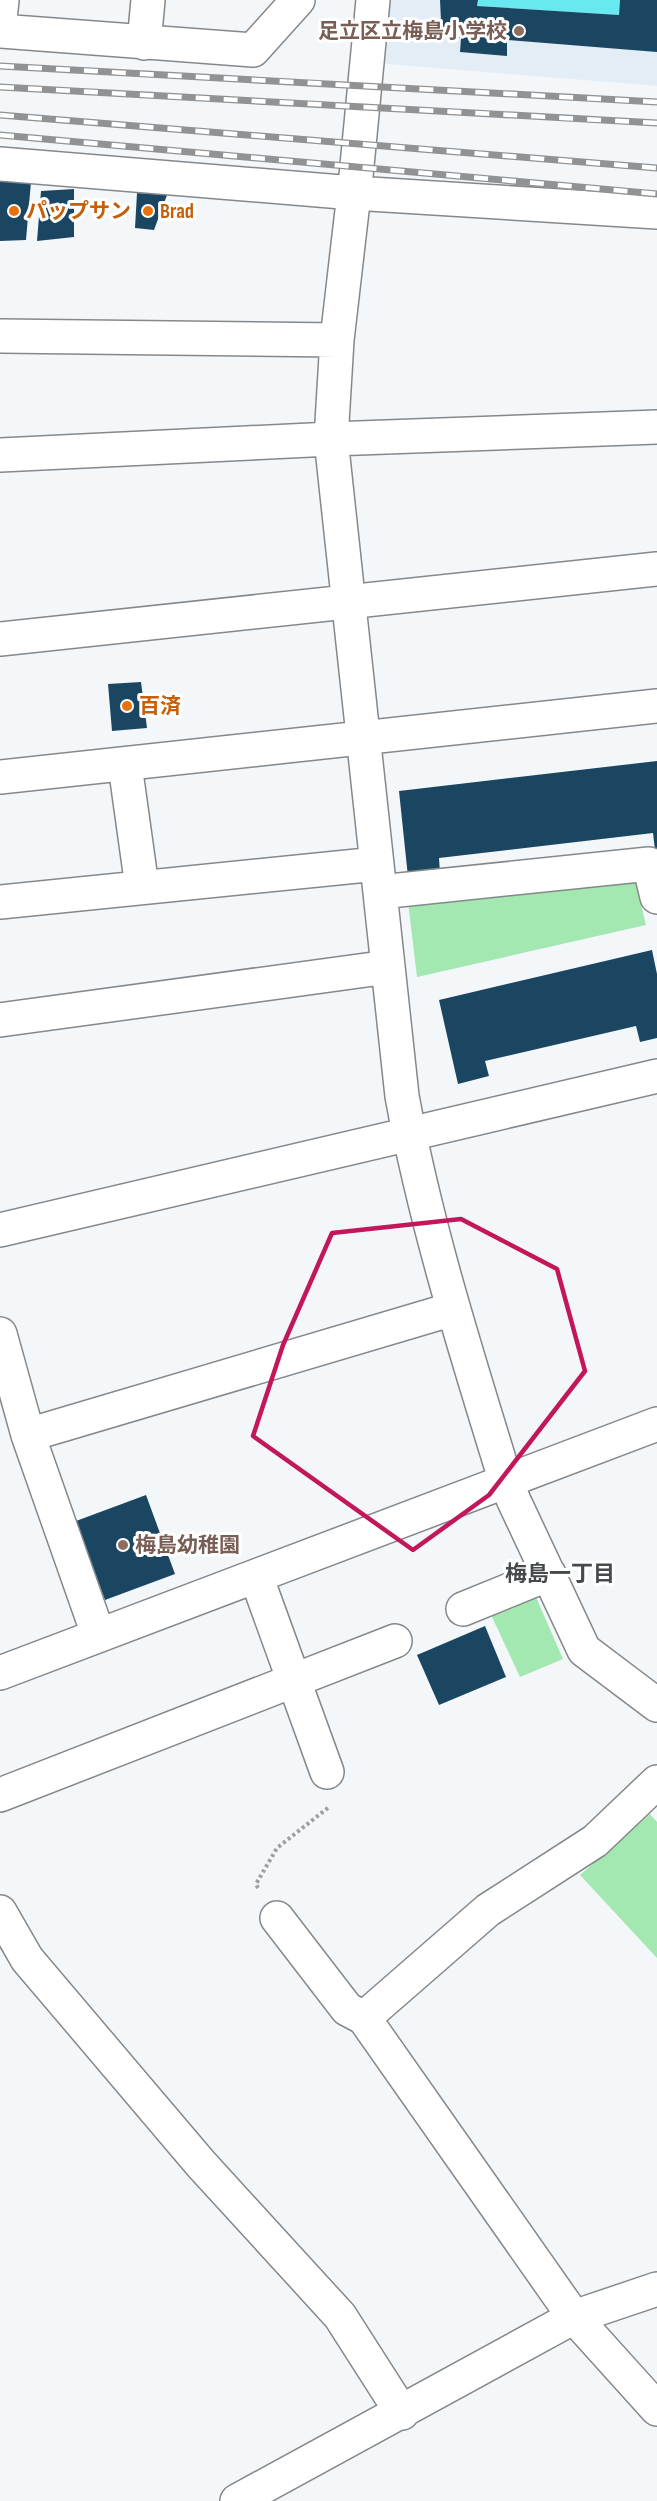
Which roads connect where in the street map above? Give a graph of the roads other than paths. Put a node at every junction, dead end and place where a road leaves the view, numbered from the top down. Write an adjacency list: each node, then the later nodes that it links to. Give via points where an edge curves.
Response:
1 (2, 0): 5 (street)
2 (147, 0): 7 (street)
3 (298, 0): 7 (street, via 253,50)
4 (373, 0): 9 (street)
5 (0, 19)
6 (0, 32): 7 (street)
7 (144, 43)
8 (0, 164): 9 (street)
9 (354, 193): 10 (street); 12 (street)
10 (657, 213)
11 (0, 336): 12 (street)
12 (337, 340): 14 (street)
13 (657, 427): 14 (street)
14 (331, 439): 15 (street); 17 (street)
15 (0, 455)
16 (657, 569): 17 (street)
17 (348, 603): 18 (street); 20 (street)
18 (0, 639)
19 (657, 706): 20 (street)
20 (363, 739): 21 (street); 23 (street)
21 (125, 765): 22 (street); 24 (street)
22 (0, 777)
23 (379, 878): 24 (street); 25 (street, via 650,864); 27 (street)
24 (142, 887): 26 (street)
25 (657, 897)
26 (0, 902)
27 (388, 967): 28 (street); 30 (street)
28 (0, 1020)
29 (657, 1076): 30 (street)
30 (409, 1134): 31 (street); 32 (street)
31 (0, 1230)
32 (453, 1309): 35 (street); 36 (street)
33 (0, 1334): 35 (street)
34 (657, 1424): 36 (street)
35 (28, 1435): 40 (street)
36 (506, 1482): 37 (street); 38 (street)
37 (549, 1574): 39 (street); 44 (street, via 584,1650)
38 (255, 1576): 40 (street); 43 (street)
39 (463, 1609)
40 (98, 1634): 42 (street)
41 (394, 1641): 43 (street)
42 (0, 1672)
43 (295, 1681): 45 (street); 47 (street)
44 (657, 1705)
45 (327, 1772)
46 (657, 1782): 50 (street, via 595,1841 488,1910)
47 (0, 1795)
48 (0, 1912): 54 (street, via 34,1968 201,2164 340,2316)
49 (277, 1918): 50 (street, via 347,2009)
50 (364, 2018): 52 (street)
51 (657, 2289): 52 (street)
52 (574, 2317): 53 (street); 54 (street)
53 (657, 2409)
54 (402, 2413): 55 (street)
55 (237, 2501)

